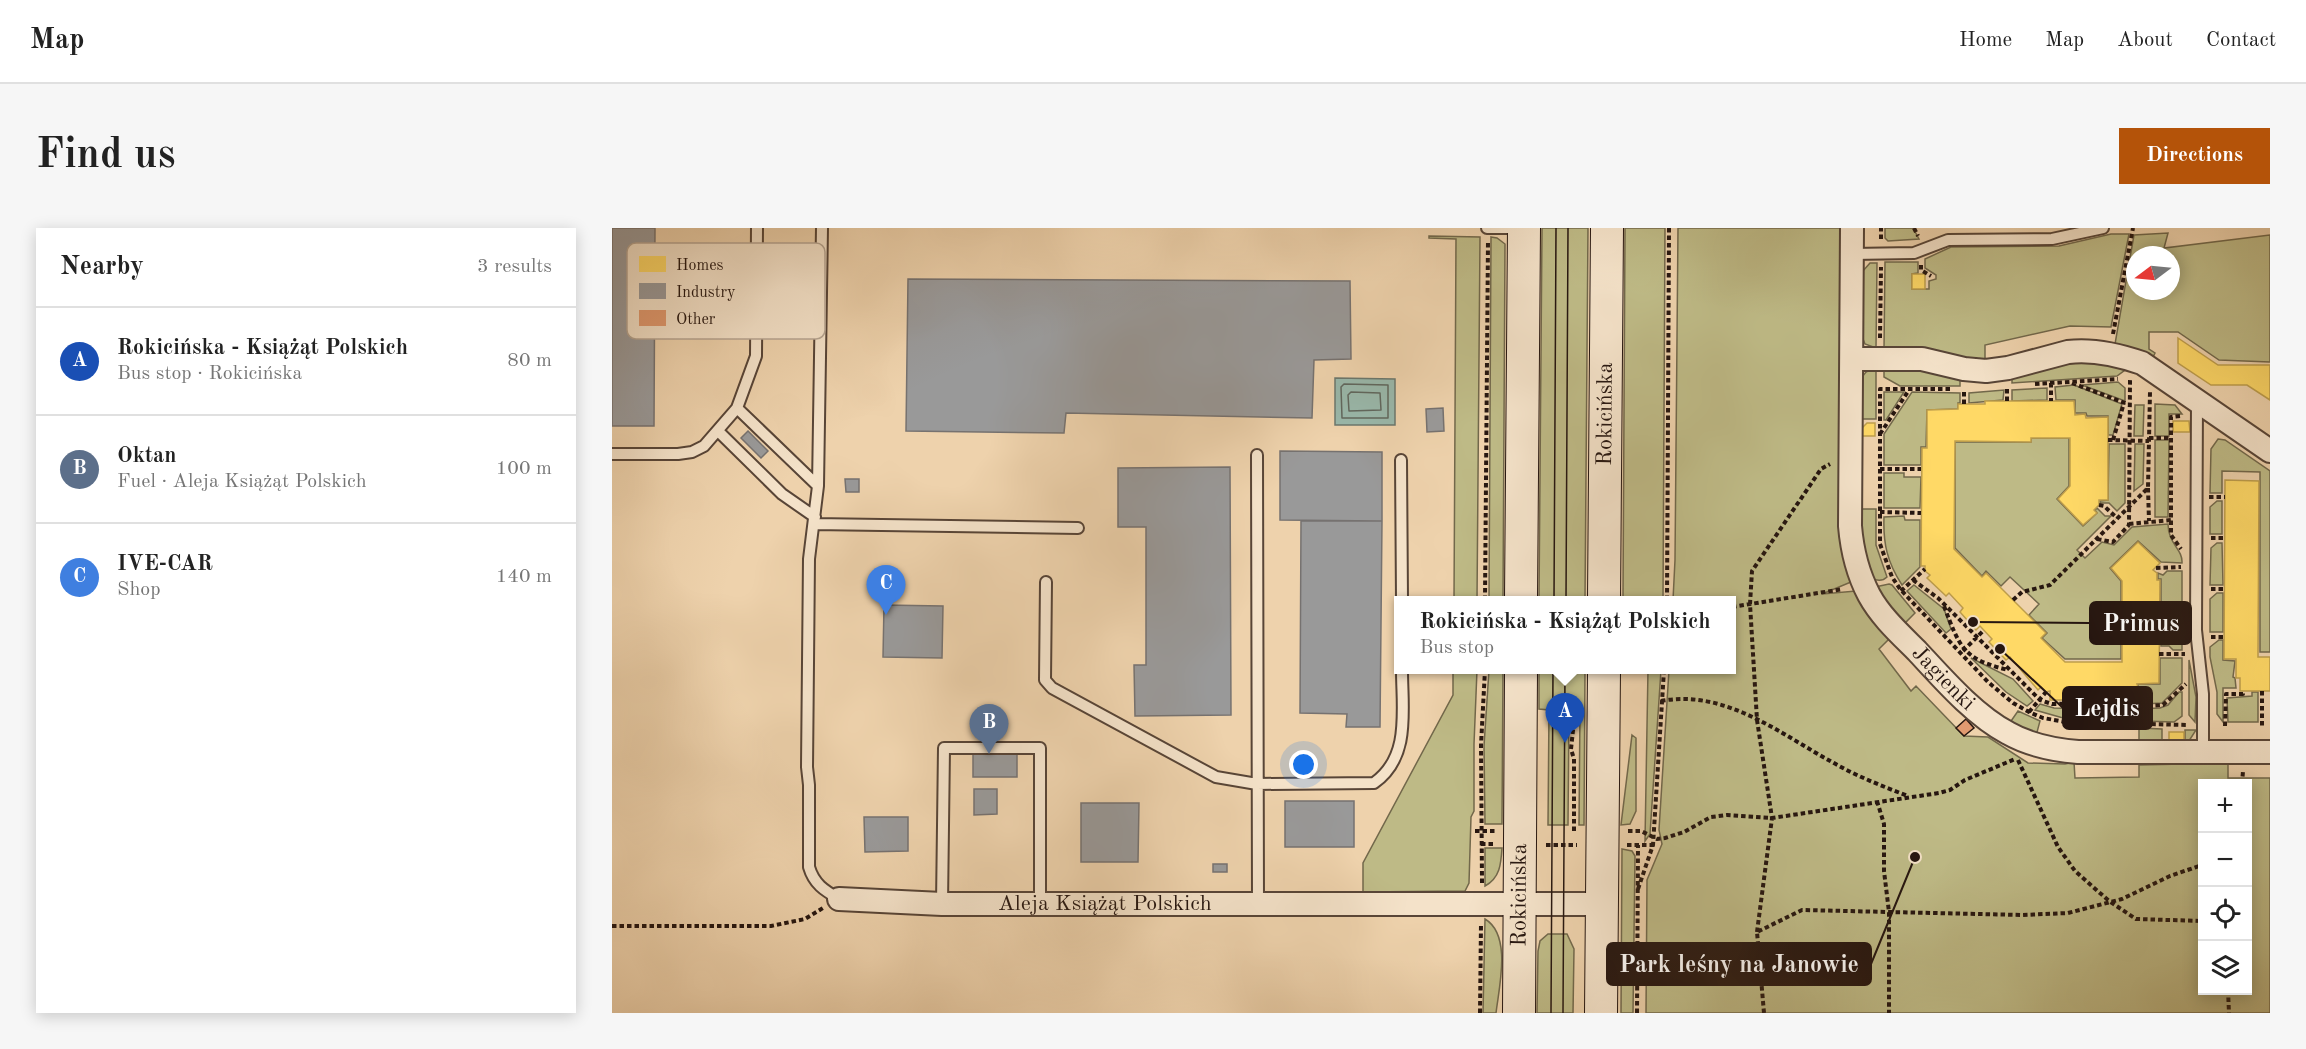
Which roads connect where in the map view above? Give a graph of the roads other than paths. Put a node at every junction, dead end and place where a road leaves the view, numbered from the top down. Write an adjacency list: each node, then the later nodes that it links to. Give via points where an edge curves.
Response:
1 (757, 228): 8 (lane)
2 (822, 228): 9 (lane)
3 (1488, 228): 4 (lane)
4 (1524, 228): 26 (main road)
5 (1607, 228): 27 (main road, Rokicińska)
6 (1852, 228): 10 (street, Jagienki)
7 (2103, 228): 10 (lane, via 2052,239 1948,240 1914,254)
8 (757, 243)
9 (822, 243)
10 (1852, 254): 13 (street, Jagienki)
11 (756, 339): 15 (lane, via 756,356)
12 (821, 339): 21 (lane)
13 (1852, 359): 14 (street, via 1922,359 1986,371 2068,352 2111,355 2142,363); 31 (street, Jagienki, via 1850,526 1864,585 1878,609 1935,670 1989,721 2010,735 2065,751)
14 (2191, 406): 17 (street); 31 (lane)
15 (736, 408): 16 (lane); 21 (lane)
16 (718, 431): 18 (lane, via 692,452); 22 (lane)
17 (2270, 451)
18 (612, 454)
19 (1257, 455): 33 (lane)
20 (1401, 460): 25 (lane)
21 (819, 486): 22 (lane)
22 (814, 520): 23 (lane); 34 (lane, via 809,559 809,867 821,889)
23 (1078, 528)
24 (1046, 582): 33 (lane, via 1045,680 1052,688 1216,777)
25 (1402, 596)
26 (1521, 596)
27 (1604, 596)
28 (1402, 674): 33 (lane, via 1402,736 1395,762 1383,777 1374,783)
29 (1521, 674): 36 (main road, Rokicińska)
30 (1604, 674): 39 (main road)
31 (2203, 752): 32 (street, Jagienki)
32 (2270, 752)
33 (1257, 784): 35 (lane)
34 (839, 899): 37 (street, Aleja Książąt Polskich)
35 (1258, 903): 36 (street, Aleja Książąt Polskich); 38 (street, Aleja Książąt Polskich)
36 (1520, 903): 39 (street, Aleja Książąt Polskich); 40 (main road, Rokicińska)
37 (942, 904): 38 (street, Aleja Książąt Polskich); 38 (lane, via 944,748 1040,748)
38 (1040, 904)
39 (1602, 904): 41 (main road)
40 (1519, 1013)
41 (1601, 1013)

